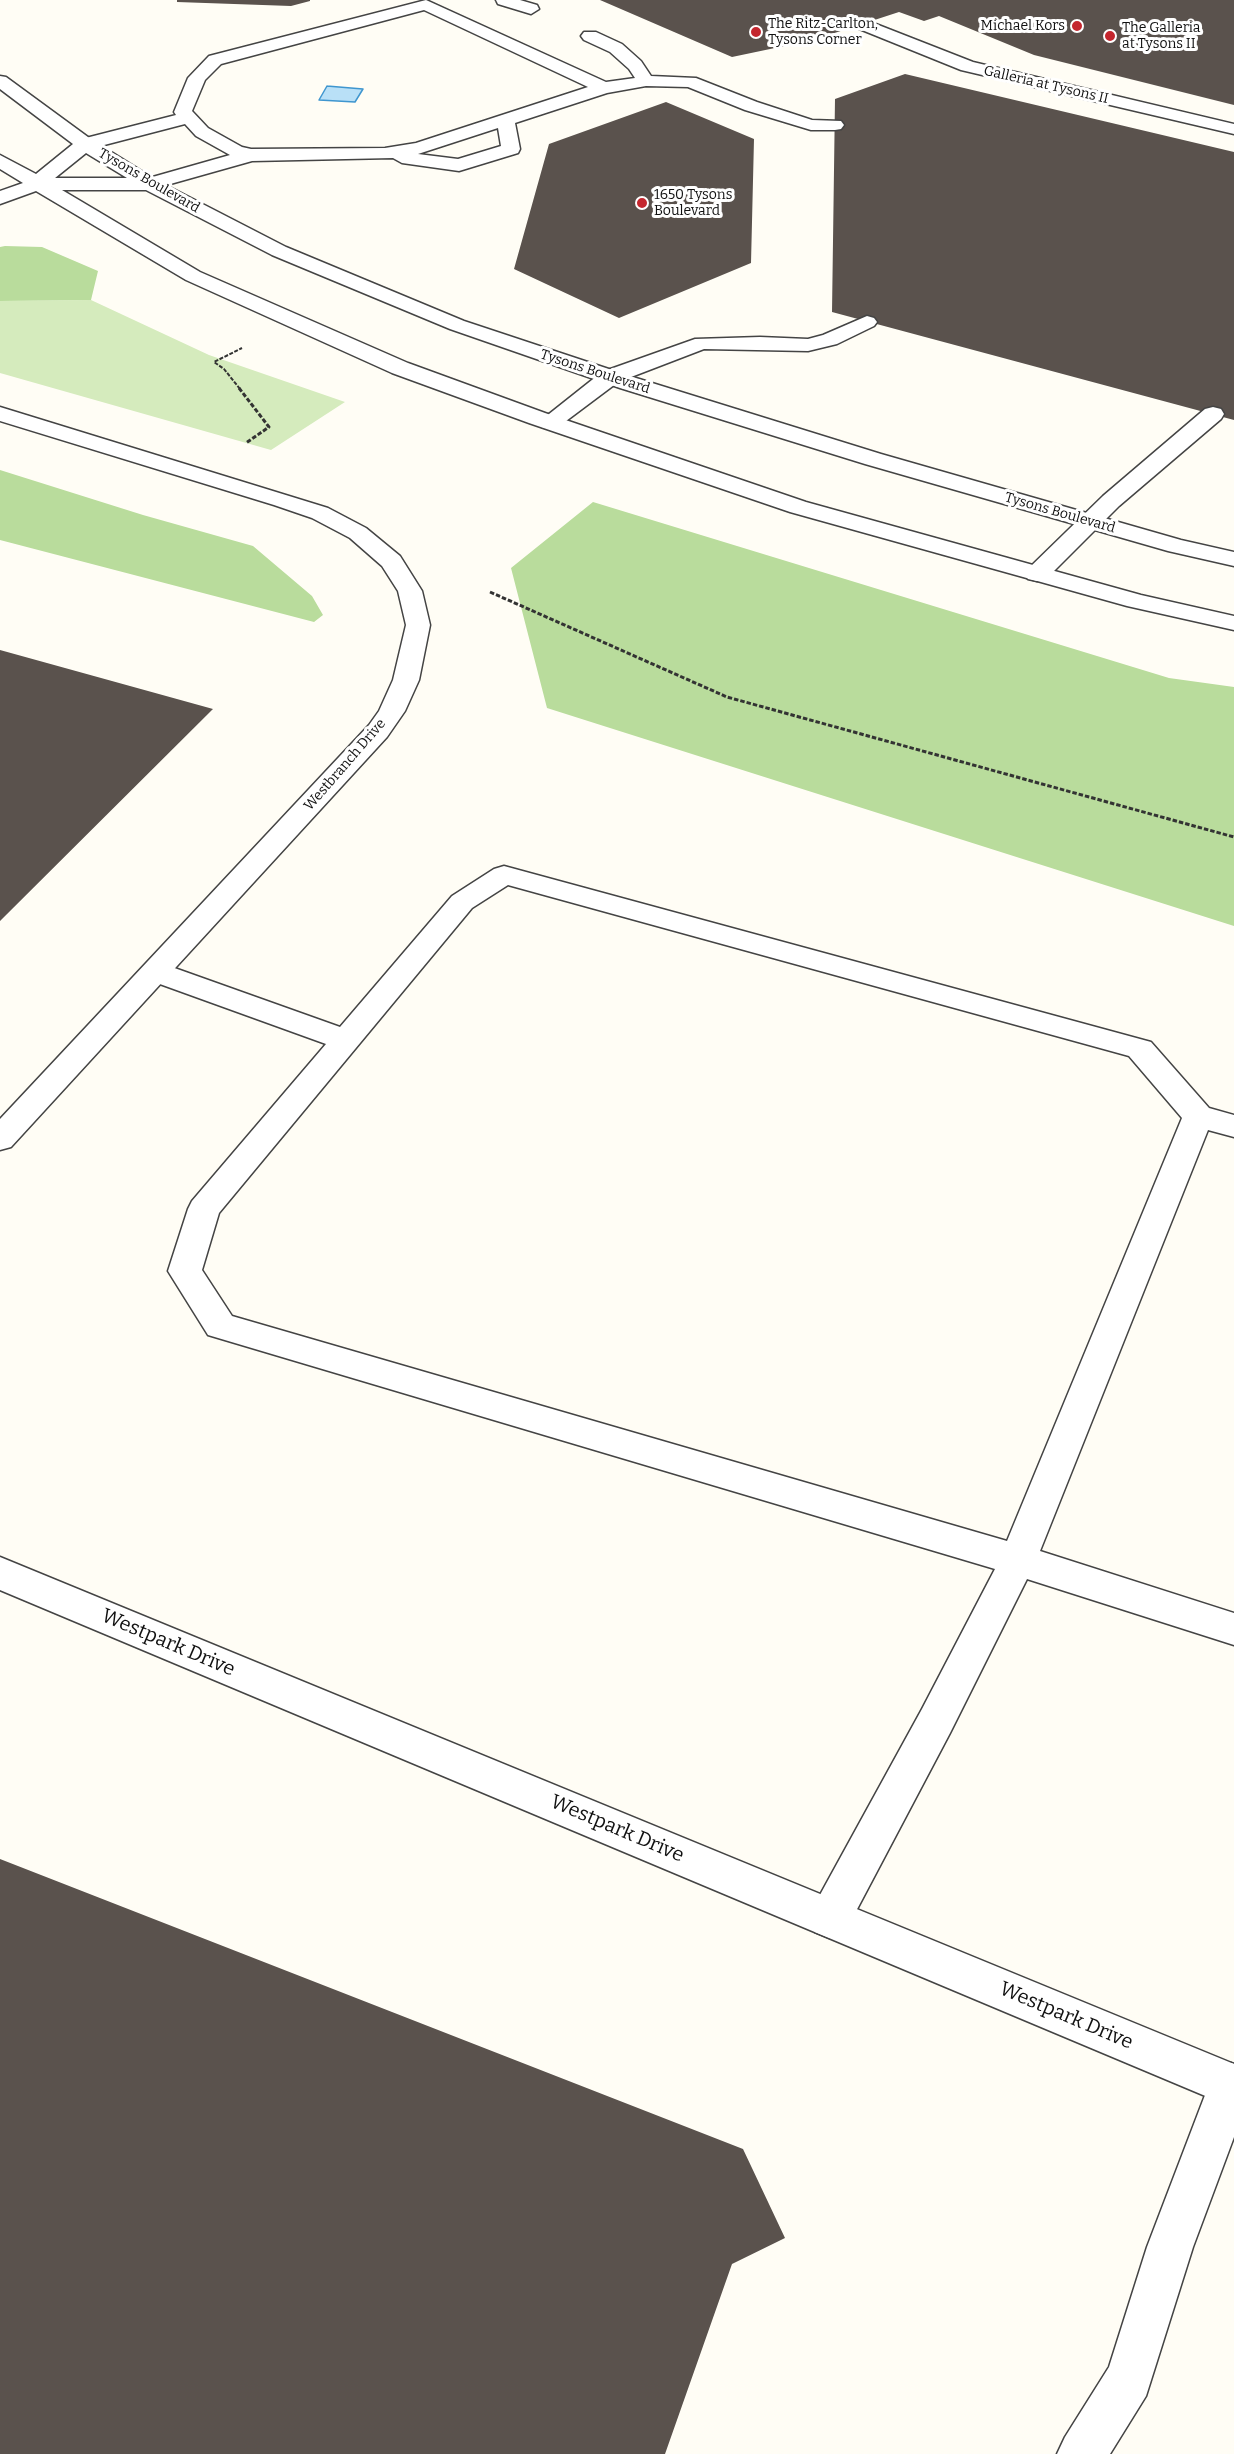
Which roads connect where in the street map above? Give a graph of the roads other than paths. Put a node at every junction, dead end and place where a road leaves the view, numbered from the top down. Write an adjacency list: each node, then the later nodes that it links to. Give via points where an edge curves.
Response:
1 (504, 0): 3 (street)
2 (431, 3): 6 (street); 10 (street)
3 (531, 9)
4 (288, 24): 6 (street)
5 (864, 24): 14 (street, Galleria at Tysons II, via 967,66)
6 (336, 29): 11 (street, via 214,53 197,78 183,112)
7 (590, 36): 9 (street, via 616,48)
8 (0, 81): 15 (street, Tysons Boulevard)
9 (646, 81): 10 (street); 13 (street, via 690,82 811,125)
10 (604, 88): 12 (street)
11 (188, 118): 15 (street); 17 (street, via 216,142)
12 (505, 119): 16 (street, via 419,148); 16 (street, via 511,149 459,165)
13 (835, 125)
14 (1234, 129)
15 (85, 144): 19 (street); 20 (street, Tysons Boulevard)
16 (385, 154): 17 (street)
17 (251, 155): 20 (street)
18 (0, 161): 19 (street)
19 (36, 184): 20 (street); 21 (street); 26 (street, via 193,276 400,368)
20 (149, 184): 23 (street, Tysons Boulevard, via 279,251 457,325)
21 (0, 198)
22 (867, 322): 23 (street, via 830,340 808,345 702,343)
23 (610, 377): 26 (street); 27 (street, Tysons Boulevard)
24 (0, 414): 31 (street, Westbranch Drive, via 320,513 358,533 391,561 410,591 418,625 412,660 392,711 378,731)
25 (1213, 414): 27 (street)
26 (550, 422): 29 (street, via 798,507)
27 (1090, 521): 28 (street, Tysons Boulevard); 29 (street)
28 (1234, 559)
29 (1037, 574): 30 (street)
30 (1234, 623)
31 (156, 972): 32 (street); 35 (street, Westbranch Drive)
32 (346, 1040): 33 (street, via 462,902 504,875 1140,1049); 36 (street, via 204,1209 185,1271 220,1326)
33 (1198, 1116): 34 (street); 36 (street)
34 (1234, 1126)
35 (0, 1138)
36 (1018, 1560): 38 (street); 39 (street)
37 (0, 1573): 39 (street, Westpark Drive)
38 (1234, 1629)
39 (830, 1918): 40 (street, Westpark Drive)
40 (1232, 2086): 41 (street, via 1170,2247 1129,2379)
41 (1082, 2454)

